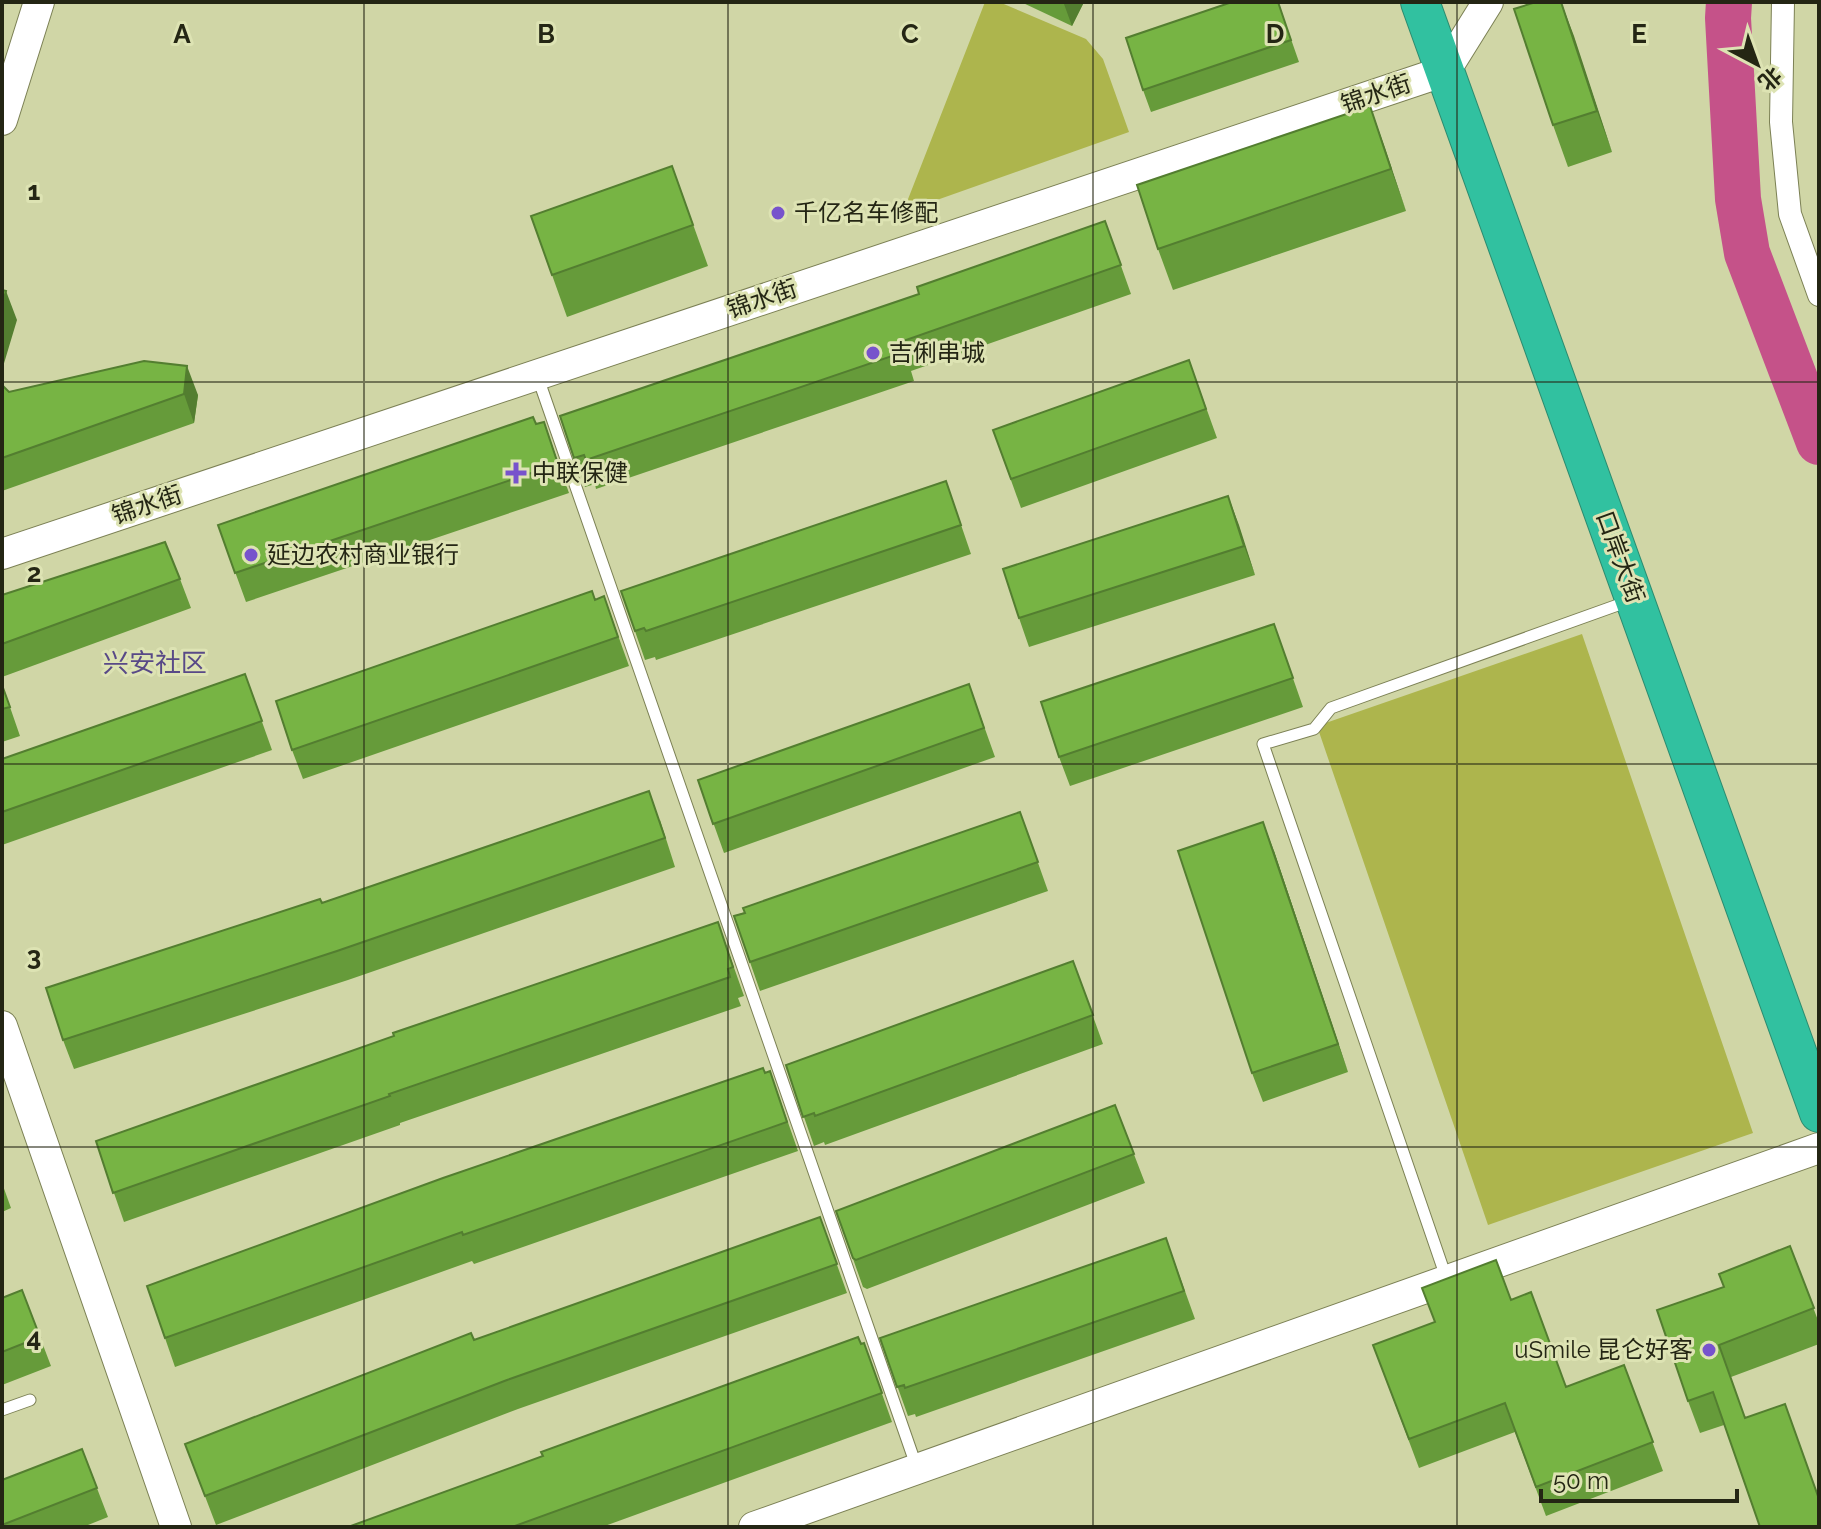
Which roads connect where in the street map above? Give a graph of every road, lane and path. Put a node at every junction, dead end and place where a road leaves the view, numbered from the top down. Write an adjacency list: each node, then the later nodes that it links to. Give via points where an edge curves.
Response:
1 (1420, 2): 5 (highway, 口岸大街)
2 (1488, 2): 5 (street)
3 (1783, 2): 7 (street, via 1781,122 1790,214)
4 (34, 3): 6 (street)
5 (1445, 71): 8 (street, 锦水街); 10 (highway, 口岸大街)
6 (2, 120)
7 (1819, 295)
8 (537, 375): 9 (street, 锦水街); 17 (lane)
9 (2, 554)
10 (1635, 599): 12 (highway, 口岸大街); 14 (lane, via 1331,708 1314,729 1263,744)
11 (2, 1026): 18 (street)
12 (1819, 1113)
13 (1819, 1148): 14 (street)
14 (1447, 1281): 17 (street)
15 (30, 1400): 16 (lane)
16 (2, 1410)
17 (917, 1469): 19 (street)
18 (176, 1527)
19 (754, 1527)

